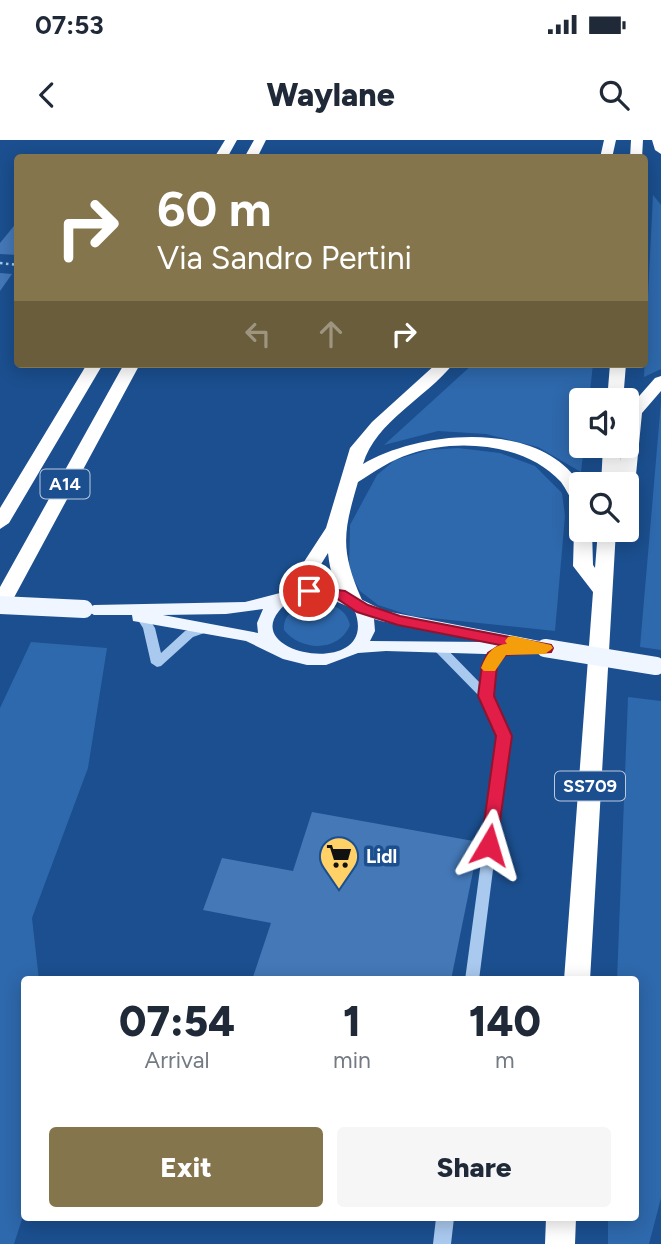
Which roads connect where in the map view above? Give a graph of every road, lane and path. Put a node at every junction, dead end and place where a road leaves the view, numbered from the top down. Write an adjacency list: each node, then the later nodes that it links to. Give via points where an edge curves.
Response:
1 (658, 140): 2 (highway)
2 (661, 150)
3 (93, 368): 12 (highway, A14)
4 (130, 368): 18 (highway, A14)
5 (442, 368): 10 (highway, via 359,448)
6 (618, 368): 8 (highway)
7 (661, 382): 9 (highway, via 634,412)
8 (616, 388)
9 (627, 472)
10 (350, 479): 11 (highway, via 408,449 447,442 491,442 546,461); 13 (highway)
11 (569, 482)
12 (0, 523)
13 (335, 528): 17 (highway); 19 (highway, via 340,572)
14 (583, 542): 16 (highway, via 583,566)
15 (606, 542): 16 (highway, SS709)
16 (603, 592): 31 (highway, SS709)
17 (287, 597): 19 (main road, via 324,591); 20 (main road, via 246,607); 26 (main road, via 264,618 268,640)
18 (0, 605): 20 (main road, bridge)
19 (357, 605): 24 (main road, via 367,619 368,630); 25 (main road, via 415,624)
20 (89, 610): 21 (main road)
21 (142, 617): 22 (main road); 22 (lane, via 157,663 189,634)
22 (206, 628): 26 (main road, via 249,636)
23 (438, 647): 24 (main road); 27 (main road); 29 (lane)
24 (355, 648): 26 (main road, via 323,659)
25 (545, 648): 27 (main road); 28 (main road, bridge)
26 (278, 649)
27 (502, 650): 29 (lane, via 489,665)
28 (659, 666)
29 (486, 696): 30 (lane, via 504,736)
30 (473, 976)
31 (577, 976)
32 (445, 1221): 34 (lane)
33 (561, 1221): 35 (highway)
34 (442, 1244)
35 (560, 1244)

